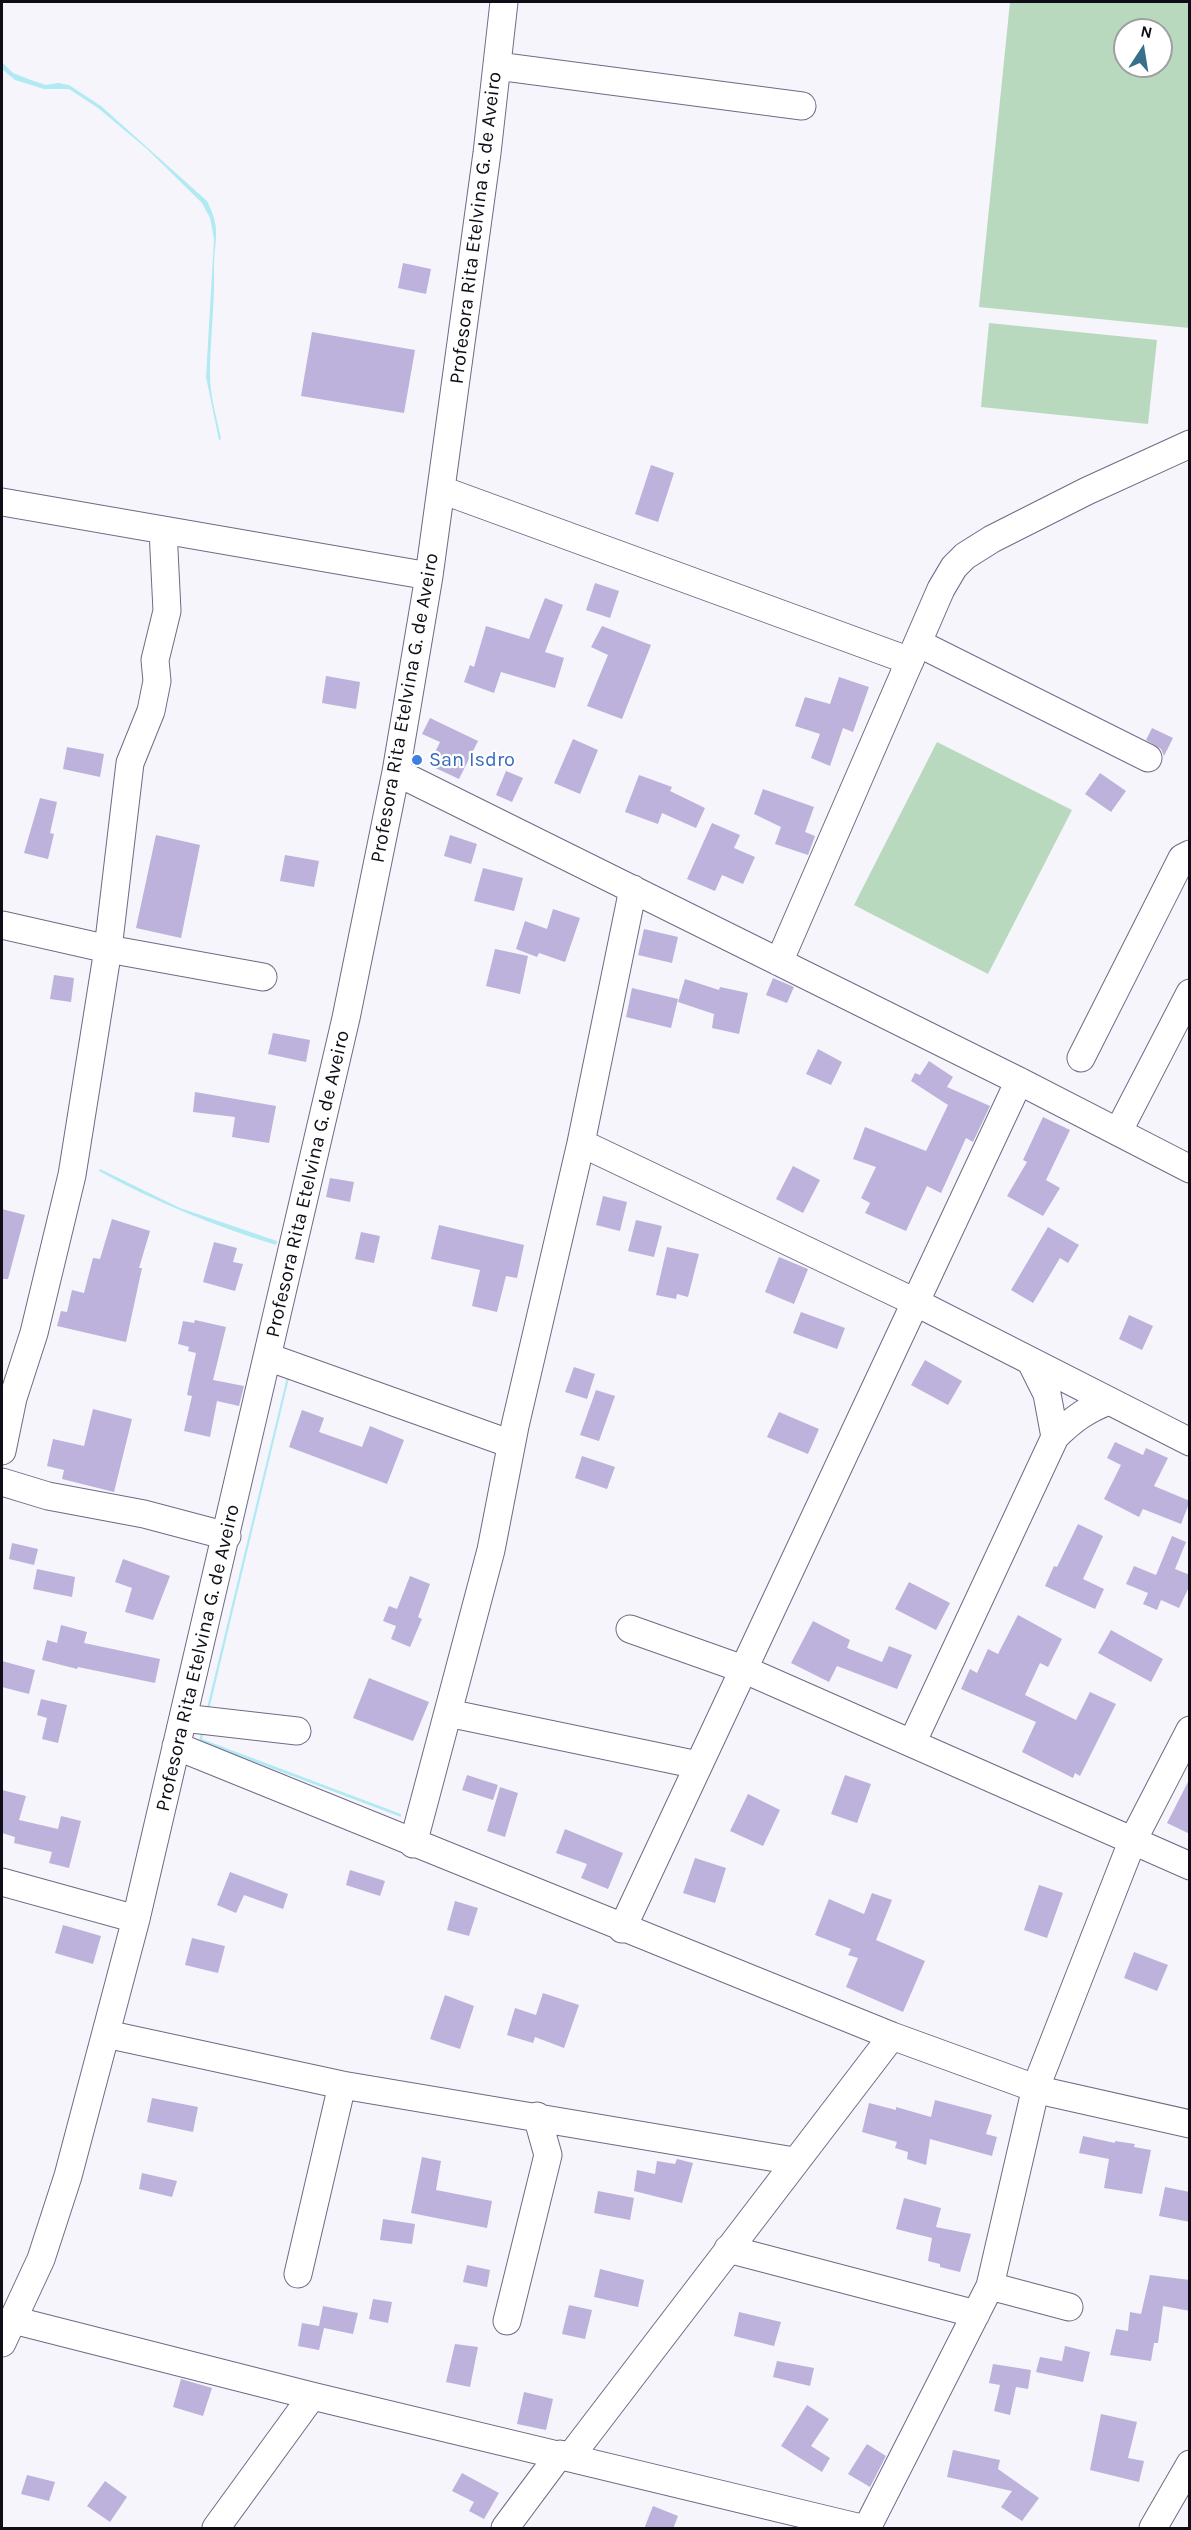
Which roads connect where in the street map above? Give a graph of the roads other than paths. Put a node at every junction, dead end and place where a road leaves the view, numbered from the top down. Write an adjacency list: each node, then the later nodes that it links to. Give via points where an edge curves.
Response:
1 (504, 2): 2 (street, Profesora Rita Etelvina G. de Aveiro)
2 (497, 66): 3 (street); 5 (street, Profesora Rita Etelvina G. de Aveiro)
3 (802, 106)
4 (1190, 444): 9 (street, via 1087,491 965,556 941,589)
5 (442, 490): 8 (street, Profesora Rita Etelvina G. de Aveiro); 9 (street)
6 (2, 502): 7 (street)
7 (163, 530): 8 (street); 15 (street, via 167,611 155,660 154,699 130,764)
8 (429, 576): 11 (street, Profesora Rita Etelvina G. de Aveiro)
9 (914, 652): 10 (street); 16 (street)
10 (1148, 758)
11 (396, 772): 13 (street); 25 (street, Profesora Rita Etelvina G. de Aveiro, via 346,1018)
12 (1190, 854): 19 (street, via 1182,858)
13 (633, 890): 16 (street); 22 (street)
14 (2, 925): 15 (street)
15 (108, 949): 17 (street); 31 (street, via 64,1215)
16 (779, 962): 20 (street)
17 (263, 977)
18 (1190, 993): 21 (street)
19 (1081, 1058)
20 (1019, 1081): 21 (street); 24 (street)
21 (1118, 1132): 23 (street)
22 (581, 1143): 24 (street); 30 (street)
23 (1190, 1168)
24 (915, 1302): 26 (street); 35 (street)
25 (268, 1357): 30 (street); 33 (street, Profesora Rita Etelvina G. de Aveiro)
26 (1031, 1362): 27 (street); 28 (street, via 1047,1394)
27 (1109, 1401): 28 (street, via 1077,1416); 29 (street)
28 (1055, 1437): 40 (street)
29 (1190, 1442)
30 (511, 1444): 36 (street, via 491,1550)
31 (2, 1451)
32 (2, 1482): 33 (street)
33 (227, 1536): 37 (street, Profesora Rita Etelvina G. de Aveiro)
34 (630, 1629): 35 (street)
35 (743, 1669): 40 (street); 42 (street)
36 (448, 1713): 42 (street); 44 (street)
37 (183, 1718): 39 (street); 41 (street, Profesora Rita Etelvina G. de Aveiro)
38 (1190, 1730): 43 (street)
39 (297, 1731)
40 (912, 1743): 43 (street)
41 (176, 1746): 44 (street); 47 (street, Profesora Rita Etelvina G. de Aveiro)
42 (698, 1765): 48 (street)
43 (1132, 1842): 45 (street); 52 (street)
44 (412, 1844): 48 (street)
45 (1190, 1866)
46 (2, 1882): 47 (street)
47 (136, 1919): 49 (street, Profesora Rita Etelvina G. de Aveiro)
48 (622, 1929): 50 (street)
49 (106, 2034): 51 (street); 63 (street, Profesora Rita Etelvina G. de Aveiro, via 41,2259)
50 (892, 2036): 52 (street); 57 (street)
51 (342, 2085): 53 (street); 59 (street)
52 (1036, 2087): 55 (street); 60 (street)
53 (537, 2116): 54 (street); 56 (street)
54 (577, 2124): 56 (street, via 560,2137); 57 (street)
55 (1190, 2124)
56 (548, 2155): 64 (street)
57 (794, 2162): 58 (street)
58 (728, 2249): 62 (street); 66 (street)
59 (298, 2274)
60 (990, 2286): 61 (street); 62 (street)
61 (1069, 2307)
62 (976, 2314): 71 (street)
63 (8, 2320): 65 (street)
64 (507, 2321)
65 (312, 2396): 66 (street); 68 (street)
66 (565, 2456): 69 (street); 70 (street)
67 (1190, 2464): 72 (street)
68 (216, 2529)
69 (505, 2529)
70 (861, 2529)
71 (867, 2529)
72 (1153, 2529)

